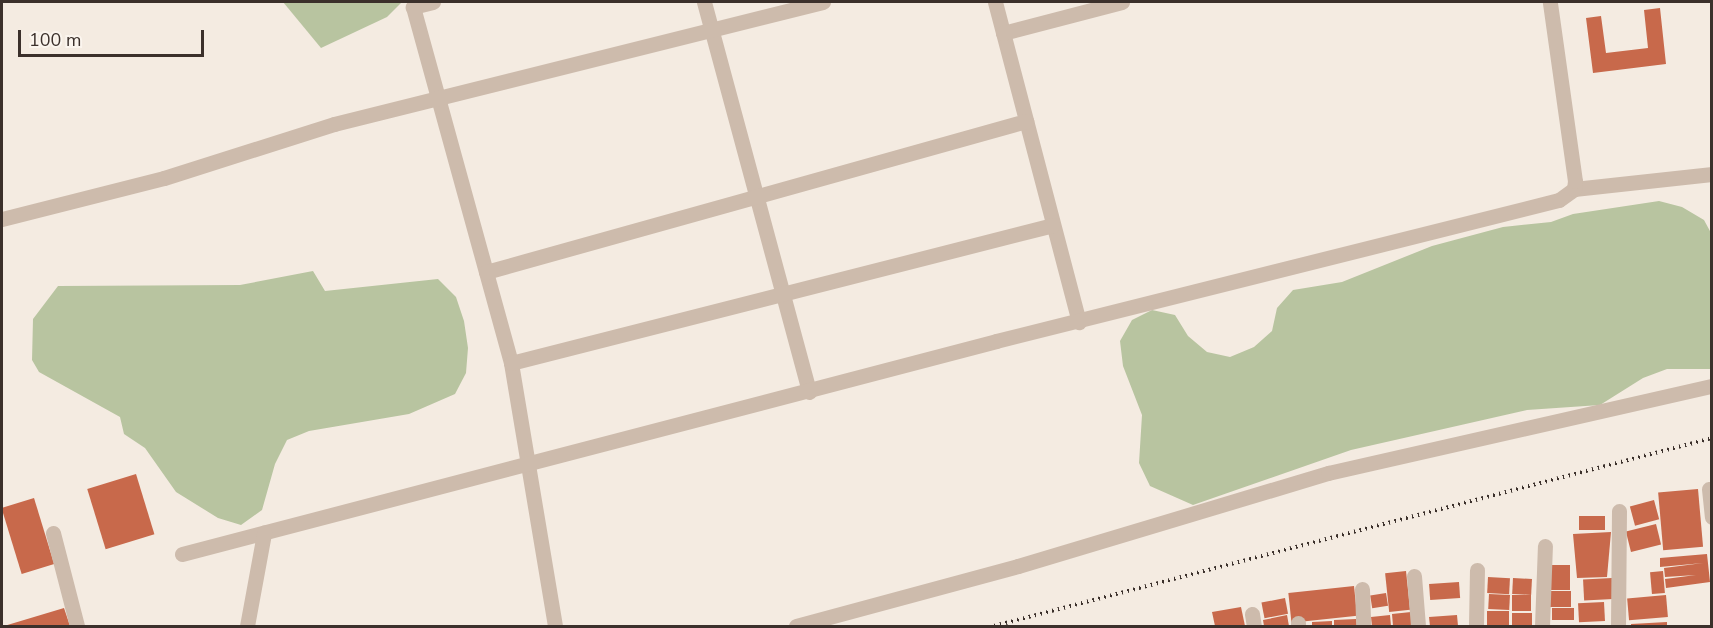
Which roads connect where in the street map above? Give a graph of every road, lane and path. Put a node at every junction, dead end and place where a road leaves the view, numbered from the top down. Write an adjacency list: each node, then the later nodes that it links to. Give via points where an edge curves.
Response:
1 (433, 2): 9 (street, via 413,7)
2 (704, 2): 7 (street)
3 (823, 2): 7 (street)
4 (995, 2): 8 (street)
5 (1122, 2): 8 (street)
6 (1550, 2): 12 (street)
7 (712, 30): 9 (street); 13 (street)
8 (1003, 33): 10 (street)
9 (438, 100): 14 (street, via 334,124 164,178); 16 (street)
10 (1026, 121): 13 (street); 15 (street)
11 (1712, 174): 12 (street)
12 (1574, 189): 18 (street, via 1559,200)
13 (758, 194): 16 (street); 17 (street)
14 (2, 219)
15 (1053, 225): 17 (street); 18 (street)
16 (486, 272): 19 (street)
17 (784, 294): 19 (street); 21 (street)
18 (1078, 321): 21 (street)
19 (511, 363): 22 (street)
20 (1712, 386): 36 (street, via 1328,473 1018,566)
21 (809, 392): 22 (street)
22 (530, 466): 27 (street); 35 (street)
23 (1709, 489): 25 (street)
24 (1619, 511): 41 (street)
25 (1712, 517)
26 (52, 533): 33 (street)
27 (264, 533): 29 (street); 34 (street)
28 (1545, 546): 40 (street)
29 (182, 554)
30 (1477, 570): 39 (street)
31 (1414, 576): 38 (street)
32 (1362, 589): 37 (street)
33 (76, 627)
34 (247, 627)
35 (555, 627)
36 (796, 627)
37 (1364, 627)
38 (1418, 627)
39 (1476, 627)
40 (1542, 627)
41 (1618, 627)

